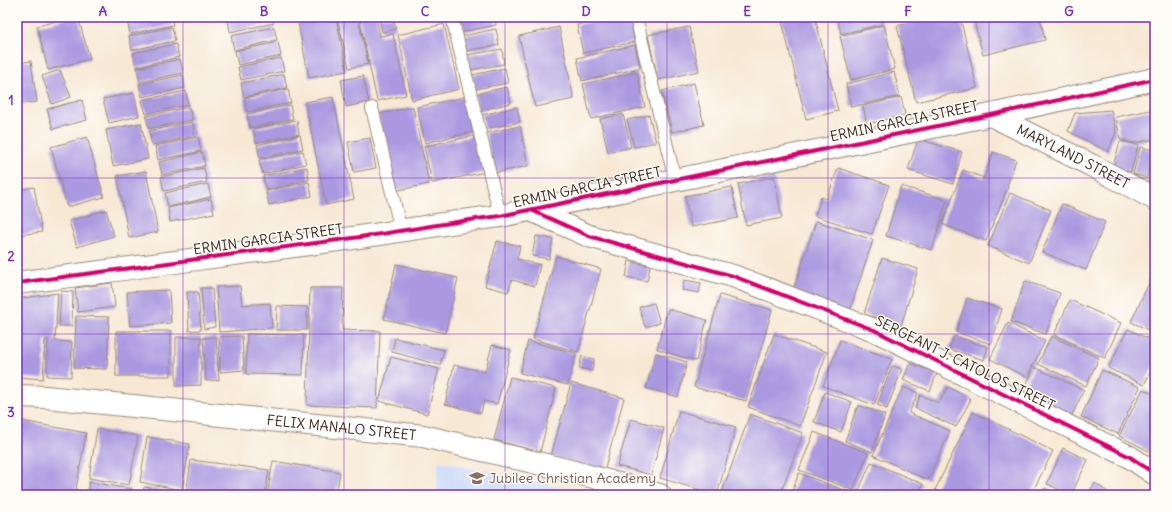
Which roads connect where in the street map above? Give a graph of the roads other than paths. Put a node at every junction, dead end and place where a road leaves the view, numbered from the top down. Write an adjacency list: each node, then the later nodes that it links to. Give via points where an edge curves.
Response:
1 (452, 17): 9 (lane)
2 (636, 17): 6 (lane)
3 (1155, 79): 5 (street, ERMIN GARCIA STREET)
4 (372, 108): 10 (lane)
5 (991, 114): 6 (street, ERMIN GARCIA STREET); 7 (street, MARYLAND STREET)
6 (675, 180): 8 (street, ERMIN GARCIA STREET)
7 (1155, 199)
8 (531, 210): 9 (street, ERMIN GARCIA STREET); 13 (street, SERGEANT J. CATOLOS STREET, via 589,236 733,276 874,330 1130,457)
9 (500, 216): 10 (street, ERMIN GARCIA STREET)
10 (401, 231): 11 (street, ERMIN GARCIA STREET)
11 (17, 284)
12 (17, 396): 14 (street, FELIX MANALO STREET, via 423,436)
13 (1155, 474)
14 (660, 495)

